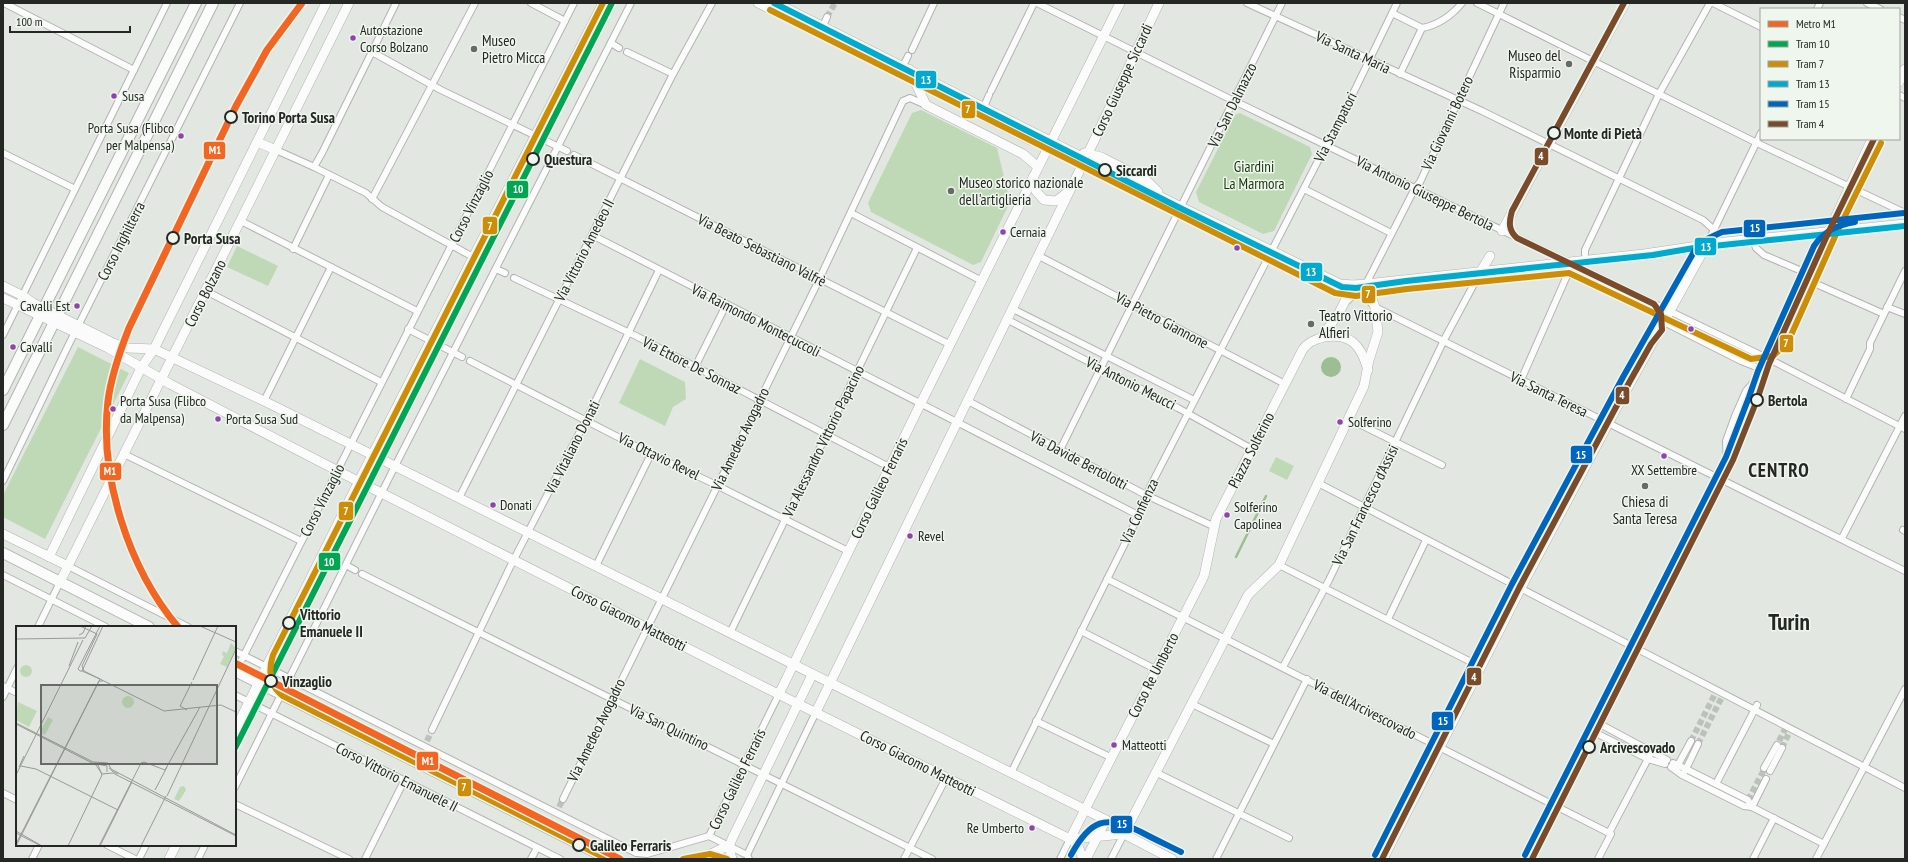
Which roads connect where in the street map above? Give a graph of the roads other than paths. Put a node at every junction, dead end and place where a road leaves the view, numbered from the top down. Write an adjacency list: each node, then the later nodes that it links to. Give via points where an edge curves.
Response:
1 (4, 3): 53 (street)
2 (167, 3): 53 (street)
3 (196, 3): 138 (main road)
4 (213, 3): 142 (main road, Corso Inghilterra)
5 (240, 3): 146 (street, Corso Inghilterra)
6 (326, 3): 68 (street, Corso Bolzano)
7 (349, 3): 74 (street, Corso Bolzano)
8 (396, 3): 45 (street)
9 (475, 3): 57 (street)
10 (531, 3): 37 (street)
11 (574, 3): 37 (street, Corso Vinzaglio)
12 (603, 3): 66 (street, Corso Vinzaglio)
13 (631, 3): 42 (street)
14 (712, 3): 54 (street, Via Vittorio Amedeo II)
15 (758, 3): 36 (street, via 783,15)
16 (776, 3): 36 (street)
17 (934, 3): 44 (street)
18 (1036, 3): 41 (street, Via Antonio Giuseppe Bertola); 63 (street)
19 (1120, 3): 41 (street)
20 (1159, 3): 47 (street, Corso Giuseppe Siccardi)
21 (1247, 3): 34 (street, Via Santa Maria)
22 (1282, 3): 34 (street, Via San Dalmazzo)
23 (1397, 3): 32 (street, Via Stampatori)
24 (1462, 3): 40 (street, via 1453,13 1430,27)
25 (1477, 3): 33 (street)
26 (1504, 3): 33 (street, Via Giovanni Botero)
27 (1625, 3): 50 (street)
28 (1710, 3): 58 (street)
29 (1713, 3): 39 (street)
30 (1867, 3): 31 (street)
31 (1878, 8)
32 (1392, 13): 40 (street); 49 (street, Via Stampatori)
33 (1498, 14): 50 (street); 61 (street, Via Giovanni Botero)
34 (1275, 16): 49 (street, Via Santa Maria); 60 (street, Via San Dalmazzo)
35 (827, 17): 38 (street)
36 (807, 18): 38 (street)
37 (565, 21): 64 (street, Corso Vinzaglio)
38 (823, 26): 51 (street)
39 (1760, 26)
40 (1422, 28): 55 (street)
41 (1104, 36): 47 (street, Via Antonio Giuseppe Bertola); 70 (street)
42 (611, 43): 43 (street); 73 (street)
43 (619, 48)
44 (912, 50)
45 (372, 52): 57 (street); 79 (street)
46 (627, 52): 54 (street)
47 (1134, 52): 60 (street, Via Antonio Giuseppe Bertola); 78 (street, Corso Giuseppe Siccardi)
48 (908, 56): 51 (street)
49 (1370, 59): 55 (street, Via Santa Maria); 72 (street, Via Stampatori)
50 (1593, 62): 58 (street); 71 (street)
51 (906, 68): 59 (street); 62 (street)
52 (1905, 69): 56 (street)
53 (134, 70): 87 (street)
54 (673, 74): 83 (street, Via Vittorio Amedeo II)
55 (1400, 74): 61 (street, Via Santa Maria)
56 (1900, 80)
57 (432, 85): 64 (street); 90 (street)
58 (1659, 94): 69 (street); 84 (street)
59 (963, 96): 63 (street); 70 (street, via 982,115 1032,141)
60 (1234, 101): 72 (street, Via Antonio Giuseppe Bertola); 91 (street, Via San Dalmazzo)
61 (1458, 101): 71 (street, Via Santa Maria); 86 (street, Via Giovanni Botero)
62 (926, 105): 80 (street, via 1022,154); 92 (street, Via Amedeo Avogadro, via 910,98 903,101)
63 (984, 107): 70 (street)
64 (512, 125): 66 (street); 103 (street, Corso Vinzaglio)
65 (1760, 135): 69 (street)
66 (535, 136): 73 (street); 111 (street, Corso Vinzaglio)
67 (1872, 140): 85 (street)
68 (257, 142): 74 (street); 155 (street, Corso Bolzano)
69 (1757, 142): 85 (street); 96 (street)
70 (1054, 143): 78 (street); 80 (street, Corso Galileo Ferraris)
71 (1548, 144): 84 (street, Via Santa Maria); 97 (street)
72 (1326, 145): 86 (street, Via Antonio Giuseppe Bertola); 88 (street, Via Stampatori)
73 (558, 146): 75 (street); 114 (street)
74 (276, 150): 79 (street); 94 (street, Corso Bolzano)
75 (567, 151)
76 (3, 153): 87 (street)
77 (574, 155): 83 (street, Via Beato Sebastiano Valfrè)
78 (1087, 155): 89 (street); 91 (street)
79 (314, 167): 81 (street)
80 (1038, 167): 82 (street, Corso Galileo Ferraris)
81 (329, 175): 90 (street, via 366,193); 105 (street)
82 (1033, 177): 89 (street, via 1036,191 1044,200 1060,199); 122 (street, Corso Galileo Ferraris)
83 (621, 178): 100 (street, Via Vittorio Amedeo II); 121 (street, Via Beato Sebastiano Valfrè)
84 (1618, 179): 96 (street, Via Santa Maria, via 1703,220); 107 (street)
85 (1849, 187): 93 (street); 98 (street)
86 (1415, 188): 97 (street, Via Antonio Giuseppe Bertola); 99 (street, Via Giovanni Botero)
87 (75, 189): 127 (street)
88 (1304, 189): 99 (street); 106 (street, Via Stampatori)
89 (1070, 190): 109 (street)
90 (372, 199): 103 (street)
91 (1181, 207): 106 (street); 130 (street, Via San Dalmazzo)
92 (851, 213): 104 (street); 121 (street, Via Amedeo Avogadro)
93 (1905, 213)
94 (241, 222): 105 (street); 126 (street, Corso Bolzano)
95 (1905, 224): 98 (street)
96 (1713, 229): 102 (street)
97 (1502, 231): 112 (street, Via Antonio Giuseppe Bertola)
98 (1828, 231): 101 (street); 119 (street)
99 (1391, 233): 123 (street, Via Giovanni Botero)
100 (592, 235): 115 (street, Via Raimondo Montecuccoli); 129 (street, Via Vittorio Amedeo II)
101 (1753, 239): 102 (street); 119 (street, via 1756,248 1764,255)
102 (1706, 244): 108 (street); 137 (street)
103 (451, 245): 111 (street); 136 (street, Corso Vinzaglio)
104 (917, 248): 122 (street); 139 (street, Via Alessandro Vittorio Papacino)
105 (293, 249): 113 (street)
106 (1272, 252): 125 (street, via 1333,281); 156 (street, Via Confienza)
107 (1585, 254): 108 (street, via 1626,249); 112 (street)
108 (1644, 254): 112 (street)
109 (1039, 256): 130 (street, Via Pietro Giannone); 135 (street)
110 (1490, 256): 116 (street, Via San Francesco d'Assisi)
111 (473, 257): 152 (street, Corso Vinzaglio)
112 (1568, 262): 116 (street); 137 (street, Via Antonio Giuseppe Bertola); 170 (street, via 1569,271)
113 (331, 267): 136 (street); 149 (street)
114 (496, 269): 118 (street); 157 (street)
115 (659, 270): 132 (street, Via Raimondo Montecuccoli); 147 (street, Via Vitaliano Donati)
116 (1481, 271): 123 (street); 153 (street, Via San Francesco d'Assisi)
117 (1905, 271): 134 (street)
118 (505, 273)
119 (1808, 276): 140 (street, via 1814,283); 161 (street)
120 (514, 278): 129 (street, Via Ettore De Sonnaz)
121 (819, 278): 139 (street, Via Beato Sebastiano Valfrè); 150 (street, Via Amedeo Avogadro)
122 (982, 281): 154 (street, Corso Galileo Ferraris)
123 (1366, 284): 125 (street); 133 (street)
124 (3, 286): 127 (street)
125 (1355, 288): 133 (street); 151 (street, Piazza Solferino)
126 (206, 291): 149 (street); 159 (street, Corso Bolzano)
127 (23, 296): 131 (street); 138 (street)
128 (3, 298): 131 (street)
129 (559, 300): 147 (street, Via Ettore De Sonnaz); 173 (street, Via Vittorio Amedeo II)
130 (1133, 304): 156 (street, Via Pietro Giannone); 158 (street, Via San Dalmazzo)
131 (18, 305): 138 (street); 148 (street)
132 (726, 305): 150 (street, Via Raimondo Montecuccoli); 163 (street)
133 (1375, 307): 153 (street, Via Santa Teresa); 166 (street, via 1378,332)
134 (1888, 308): 140 (street); 141 (street)
135 (1013, 309): 143 (street); 158 (street, Via Antonio Meucci)
136 (417, 311): 145 (street, Corso Vinzaglio)
137 (1670, 311): 144 (street); 161 (street, Via Antonio Giuseppe Bertola)
138 (42, 312): 142 (street); 174 (main road)
139 (886, 313): 154 (street, Via Beato Sebastiano Valfrè); 168 (street, Via Alessandro Vittorio Papacino)
140 (1884, 314): 175 (street)
141 (1905, 314)
142 (56, 319): 146 (street); 187 (main road, Corso Inghilterra)
143 (1008, 320): 164 (street, Via Antonio Meucci); 179 (street)
144 (1664, 322): 167 (street, via 1734,358); 186 (street)
145 (408, 329): 152 (street); 171 (street, Corso Vinzaglio)
146 (80, 331): 155 (street, Corso Giacomo Matteotti, via 122,346); 165 (street, Corso Giacomo Matteotti); 203 (street, Corso Inghilterra)
147 (628, 333): 163 (street, Via Ettore De Sonnaz); 183 (street, Via Vitaliano Donati)
148 (3, 335)
149 (296, 337): 171 (street); 178 (street)
150 (790, 337): 168 (street, Via Raimondo Montecuccoli); 176 (street, Via Amedeo Avogadro)
151 (1321, 338): 166 (street, Piazza Solferino, via 1338,336 1351,340 1362,352); 172 (street, Piazza Solferino, via 1304,346)
152 (430, 340): 157 (street); 196 (street, Corso Vinzaglio)
153 (1443, 341): 170 (street, Via Santa Teresa); 190 (street, Via San Francesco d'Assisi)
154 (951, 345): 180 (street, Corso Galileo Ferraris)
155 (154, 349): 159 (street, Corso Giacomo Matteotti); 165 (street, Corso Bolzano)
156 (1221, 351): 172 (street, Via Pietro Giannone); 177 (street, Via Confienza)
157 (453, 352): 160 (street); 198 (street)
158 (1107, 355): 164 (street, Via San Dalmazzo); 177 (street, Via Antonio Meucci)
159 (173, 357): 169 (street, Corso Bolzano); 178 (street, Corso Giacomo Matteotti)
160 (462, 357)
161 (1769, 360): 167 (street); 175 (street, Via Antonio Giuseppe Bertola)
162 (470, 361): 173 (street, Via Ottavio Revel)
163 (695, 367): 176 (street, Via Ettore De Sonnaz)
164 (1101, 367): 181 (street, Via Antonio Meucci); 193 (street, Via San Dalmazzo)
165 (141, 368): 169 (street, Corso Giacomo Matteotti); 221 (street, Corso Bolzano)
166 (1368, 370): 184 (street, via 1364,386)
167 (1764, 370): 200 (street, via 1754,405 1732,460); 200 (street, via 1757,379 1732,443)
168 (856, 372): 180 (street, Via Raimondo Montecuccoli); 189 (street, Via Alessandro Vittorio Papacino)
169 (162, 380): 194 (street, Corso Bolzano); 201 (street, Corso Giacomo Matteotti)
170 (1521, 380): 186 (street, Via Santa Teresa)
171 (382, 382): 191 (street, Corso Vinzaglio)
172 (1285, 384): 192 (street, Piazza Solferino)
173 (516, 385): 183 (street, Via Ottavio Revel); 209 (street, Via Vittorio Amedeo II)
174 (3, 390)
175 (1846, 398): 188 (street, Via Antonio Giuseppe Bertola)
176 (759, 399): 189 (street, Via Ettore De Sonnaz); 206 (street, Via Amedeo Avogadro)
177 (1194, 400): 181 (street, Via Confienza)
178 (264, 401): 191 (street, Corso Giacomo Matteotti)
179 (968, 401): 185 (street); 193 (street, Via Davide Bertolotti)
180 (920, 405): 185 (street, Via Davide Bertolotti); 199 (street, Corso Galileo Ferraris)
181 (1187, 413): 192 (street, Via Antonio Meucci); 208 (street, Via Confienza)
182 (1905, 416): 188 (street)
183 (586, 419): 195 (street, Via Ottavio Revel); 214 (street, Via Vitaliano Donati)
184 (1349, 419): 190 (street); 205 (street)
185 (958, 422): 211 (street, Via Davide Bertolotti); 263 (street)
186 (1608, 423): 202 (street, Via Santa Teresa); 234 (street)
187 (3, 425)
188 (1902, 428): 216 (street)
189 (826, 434): 199 (street, Via Ettore De Sonnaz); 212 (street, Via Alessandro Vittorio Papacino)
190 (1396, 442): 197 (street); 210 (street, Via San Francesco d'Assisi)
191 (350, 444): 196 (street, Corso Giacomo Matteotti); 201 (street, Corso Vinzaglio)
192 (1252, 449): 213 (street, Piazza Solferino)
193 (1060, 450): 208 (street, Via Davide Bertolotti)
194 (124, 454): 218 (street); 225 (street, Corso Bolzano)
195 (651, 454): 206 (street, Via Ottavio Revel); 226 (street)
196 (372, 455): 198 (street, Corso Giacomo Matteotti); 204 (street, Corso Vinzaglio)
197 (1442, 465)
198 (395, 466): 207 (street); 209 (street, Corso Giacomo Matteotti)
199 (890, 467): 219 (street, Corso Galileo Ferraris)
200 (1726, 468): 202 (street)
201 (336, 470): 204 (street, Corso Giacomo Matteotti); 218 (street, Corso Vinzaglio)
202 (1721, 478): 216 (street, Via Santa Teresa); 248 (street)
203 (3, 481)
204 (359, 481): 207 (street, Corso Giacomo Matteotti); 252 (street, Corso Vinzaglio)
205 (1318, 483): 210 (street); 224 (street)
206 (717, 485): 212 (street, Via Ottavio Revel); 236 (street, Via Amedeo Avogadro)
207 (382, 493): 222 (street, Corso Giacomo Matteotti); 223 (street)
208 (1146, 495): 211 (street, Via Confienza); 213 (street, Via Davide Bertolotti)
209 (459, 498): 214 (street, Corso Giacomo Matteotti)
210 (1364, 507): 217 (street); 233 (street, Via San Francesco d'Assisi)
211 (1138, 516): 231 (street, Via Confienza)
212 (785, 520): 219 (street, Via Ottavio Revel); 246 (street, Via Alessandro Vittorio Papacino)
213 (1213, 526): 237 (street, Piazza Solferino, via 1204,576)
214 (529, 533): 222 (street, Via Vitaliano Donati); 226 (street, Corso Giacomo Matteotti)
215 (3, 534): 221 (street)
216 (1842, 538): 228 (street, Via Santa Teresa)
217 (1426, 540): 234 (street); 238 (street)
218 (301, 541): 250 (street, Corso Vinzaglio)
219 (848, 551): 251 (street, Corso Galileo Ferraris)
220 (3, 553): 232 (main road)
221 (49, 557): 225 (street)
222 (514, 560): 243 (street, Corso Giacomo Matteotti); 245 (street, Via Vitaliano Donati)
223 (346, 565): 227 (street); 260 (street)
224 (1279, 565): 233 (street); 247 (street, via 1248,596)
225 (68, 566): 232 (street, Corso Bolzano); 242 (street)
226 (596, 566): 236 (street, Corso Giacomo Matteotti)
227 (355, 570)
228 (1905, 570)
229 (362, 574): 245 (street, Via San Quintino)
230 (3, 575): 235 (street)
231 (1107, 579): 237 (street, Via dell'Arcivescovado); 244 (street, Via Confienza)
232 (60, 582): 235 (street); 241 (main road)
233 (1325, 588): 238 (street); 253 (street, Via San Francesco d'Assisi)
234 (1520, 589): 248 (street); 254 (street)
235 (52, 599): 239 (street); 240 (street)
236 (661, 599): 243 (street, Via Amedeo Avogadro); 246 (street, Corso Giacomo Matteotti)
237 (1182, 618): 247 (street, Via dell'Arcivescovado); 255 (street, Corso Re Umberto)
238 (1388, 619): 254 (street)
239 (38, 626)
240 (104, 626)
241 (147, 626)
242 (186, 626)
243 (647, 627): 268 (street, Corso Giacomo Matteotti); 271 (street, Via Amedeo Avogadro)
244 (1081, 631): 255 (street); 278 (street, Via Confienza)
245 (480, 632): 271 (street, Via San Quintino); 281 (street, Via Vitaliano Donati)
246 (730, 633): 251 (street, Corso Giacomo Matteotti)
247 (1226, 640): 253 (street, Via dell'Arcivescovado); 274 (street)
248 (1637, 650): 275 (street, via 1722,696); 279 (street)
249 (236, 651): 250 (street)
250 (244, 655): 252 (street); 257 (street, Corso Vinzaglio)
251 (794, 665): 259 (street, Corso Giacomo Matteotti); 268 (street, Corso Galileo Ferraris)
252 (267, 666): 260 (street); 262 (street, Corso Vinzaglio)
253 (1283, 667): 261 (street, Via dell'Arcivescovado)
254 (1481, 667): 287 (street)
255 (1155, 669): 289 (street, Corso Re Umberto)
256 (16, 670): 264 (street)
257 (236, 670)
258 (236, 672): 262 (main road, Corso Vittorio Emanuele II)
259 (812, 674): 263 (street, Corso Giacomo Matteotti); 273 (street, Corso Galileo Ferraris)
260 (290, 678): 267 (street); 319 (street, via 558,809 636,853 647,854)
261 (1307, 679): 284 (street); 287 (street, Via dell'Arcivescovado)
262 (258, 683): 267 (main road, Corso Vittorio Emanuele II); 272 (street, Corso Vinzaglio)
263 (830, 684): 276 (street); 296 (street, Corso Giacomo Matteotti)
264 (5, 687): 266 (street); 269 (street)
265 (1905, 689): 293 (street)
266 (16, 692)
267 (281, 694): 277 (street); 342 (main road, Corso Vittorio Emanuele II)
268 (779, 694): 273 (street, Corso Giacomo Matteotti); 291 (street, Corso Galileo Ferraris)
269 (3, 696)
270 (236, 696): 272 (street, Corso Vittorio Emanuele II)
271 (612, 698): 291 (street, Via San Quintino); 308 (street, Via Amedeo Avogadro)
272 (249, 702): 277 (street, Corso Vittorio Emanuele II); 280 (street, Corso Vinzaglio)
273 (797, 703): 276 (street, Corso Giacomo Matteotti); 298 (street, Corso Galileo Ferraris)
274 (1192, 704): 284 (street); 297 (street)
275 (1756, 707): 293 (street, via 1788,729); 304 (street)
276 (816, 712): 300 (street, Corso Giacomo Matteotti); 303 (street)
277 (272, 714): 302 (street, Corso Vittorio Emanuele II); 305 (street)
278 (1036, 721): 289 (street); 296 (street, Via Confienza)
279 (1598, 723): 282 (street); 288 (street)
280 (236, 728)
281 (432, 730)
282 (1594, 732): 290 (street); 311 (street)
283 (1691, 741): 292 (street)
284 (1274, 744): 314 (street)
285 (1698, 744): 294 (street)
286 (1779, 746): 295 (street)
287 (1440, 748): 311 (street, Via dell'Arcivescovado); 352 (street)
288 (1652, 751): 290 (street); 292 (street)
289 (1110, 757): 313 (street, Corso Re Umberto)
290 (1648, 759): 292 (street); 318 (street)
291 (744, 764): 298 (street, Via San Quintino); 319 (street, Corso Galileo Ferraris)
292 (1672, 765): 294 (street); 299 (street)
293 (1865, 767): 306 (street); 323 (street)
294 (1686, 769): 299 (street); 304 (street)
295 (1767, 770)
296 (1011, 773): 313 (street, Corso Giacomo Matteotti)
297 (1156, 773): 314 (street); 317 (street)
298 (763, 774): 303 (street, Via San Quintino); 329 (street, Corso Galileo Ferraris)
299 (1682, 775): 312 (street, via 1744,806)
300 (946, 778): 322 (street, Corso Giacomo Matteotti); 331 (street)
301 (1766, 779): 312 (street)
302 (404, 781): 330 (street, Corso Vittorio Emanuele II); 339 (street)
303 (781, 784): 331 (street, Via San Quintino); 332 (street)
304 (1716, 784): 312 (street, via 1748,800)
305 (236, 785)
306 (1905, 788)
307 (3, 793): 309 (street)
308 (563, 799)
309 (16, 800)
310 (236, 804): 338 (street)
311 (1556, 806): 318 (street, Via dell'Arcivescovado); 353 (street)
312 (1754, 808): 315 (street)
313 (1085, 810): 316 (street, Corso Giacomo Matteotti); 322 (street, Corso Re Umberto)
314 (1238, 814): 321 (street); 351 (street)
315 (1774, 818): 323 (street); 355 (street)
316 (1106, 820): 317 (street, Corso Giacomo Matteotti); 320 (street)
317 (1124, 834): 320 (street); 349 (street); 350 (street, Corso Giacomo Matteotti)
318 (1610, 834): 354 (street)
319 (709, 836): 329 (street)
320 (1097, 837): 322 (street); 348 (street)
321 (1289, 838)
322 (1070, 839): 347 (street, Corso Re Umberto); 348 (street, via 1077,844)
323 (1824, 844): 356 (street)
324 (38, 846): 333 (street)
325 (108, 846): 334 (street)
326 (146, 846): 335 (street)
327 (176, 846): 336 (street)
328 (205, 846): 337 (street)
329 (729, 847): 332 (street); 343 (street, Corso Galileo Ferraris); 344 (street, Corso Galileo Ferraris)
330 (537, 848): 340 (street); 341 (street, Corso Vittorio Emanuele II)
331 (910, 848): 345 (street); 346 (street, Via San Quintino)
332 (748, 857)
333 (32, 859)
334 (134, 859)
335 (140, 859)
336 (169, 859)
337 (198, 859)
338 (349, 859)
339 (365, 859)
340 (531, 859)
341 (560, 859)
342 (607, 859)
343 (701, 859)
344 (732, 859)
345 (904, 859)
346 (932, 859)
347 (1060, 859)
348 (1085, 859)
349 (1111, 859)
350 (1172, 859)
351 (1216, 859)
352 (1383, 859)
353 (1530, 859)
354 (1598, 859)
355 (1753, 859)
356 (1816, 859)

